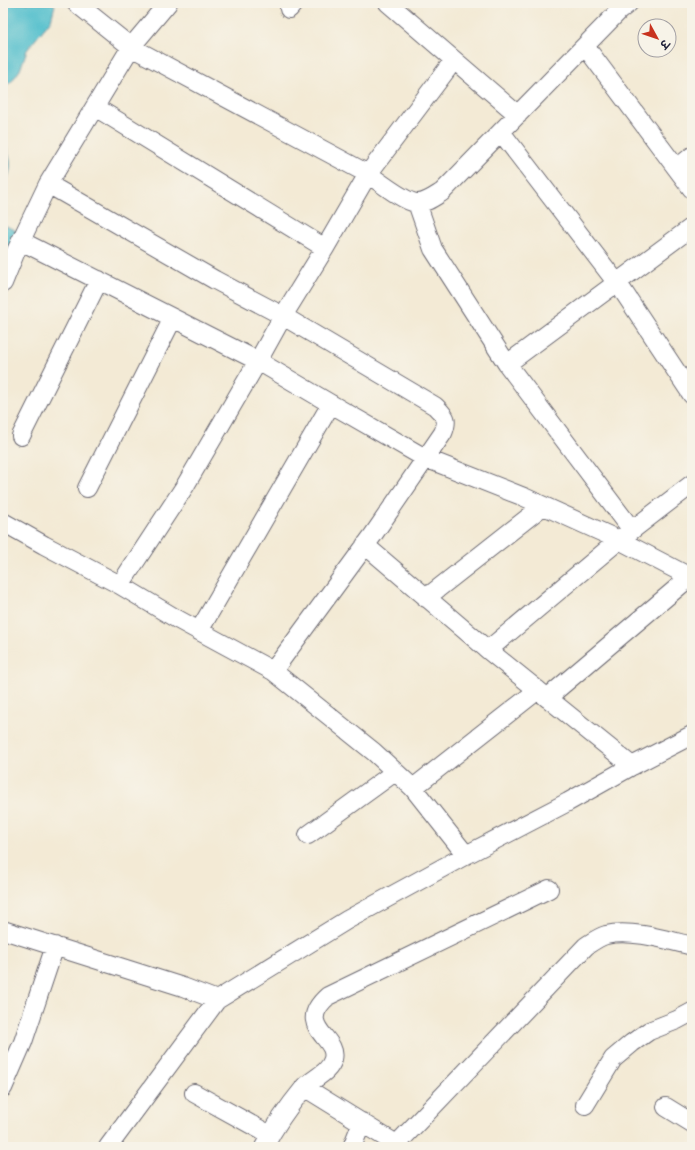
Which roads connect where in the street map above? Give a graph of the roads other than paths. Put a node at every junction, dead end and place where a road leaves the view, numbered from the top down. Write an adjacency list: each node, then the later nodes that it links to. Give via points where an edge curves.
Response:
1 (76, 3): 6 (street)
2 (168, 3): 6 (street)
3 (388, 3): 7 (street)
4 (619, 6): 5 (street)
5 (585, 46): 9 (street); 12 (street)
6 (131, 48): 8 (street); 13 (street)
7 (454, 60): 9 (street); 13 (street)
8 (95, 107): 14 (street); 19 (street)
9 (518, 115): 10 (street)
10 (501, 132): 16 (street, via 442,192 427,201); 22 (street)
11 (692, 156): 12 (street)
12 (677, 168): 15 (street)
13 (368, 174): 16 (street, via 404,198); 19 (street)
14 (48, 184): 18 (street); 23 (street)
15 (692, 189)
16 (417, 203): 26 (street, via 433,249)
17 (692, 227): 22 (street)
18 (21, 241): 20 (street); 21 (street)
19 (325, 248): 23 (street)
20 (98, 280): 24 (street); 29 (street)
21 (3, 283)
22 (617, 283): 26 (street); 27 (street)
23 (283, 316): 25 (street); 30 (street, via 435,406 445,418 446,424 443,433)
24 (173, 318): 25 (street); 32 (street)
25 (258, 361): 28 (street); 38 (street, via 185,486)
26 (507, 364): 35 (street)
27 (692, 396)
28 (331, 404): 30 (street); 40 (street)
29 (21, 436)
30 (425, 458): 33 (street); 36 (street)
31 (692, 484): 35 (street)
32 (87, 488)
33 (543, 506): 35 (street); 39 (street)
34 (3, 522): 38 (street)
35 (625, 535): 37 (street); 41 (street)
36 (365, 545): 39 (street); 42 (street)
37 (691, 578): 43 (street)
38 (120, 585): 40 (street)
39 (426, 598): 41 (street)
40 (199, 631): 42 (street)
41 (488, 650): 43 (street)
42 (273, 671): 46 (street, via 374,752)
43 (543, 694): 45 (street); 47 (street)
44 (692, 736): 45 (street)
45 (632, 766): 49 (street)
46 (395, 772): 47 (street); 48 (street)
47 (413, 788): 49 (street)
48 (308, 835)
49 (466, 855): 54 (street, via 347,920)
50 (549, 889): 57 (street, via 328,996 315,1012 316,1021 332,1049 333,1057 330,1067)
51 (3, 930): 52 (street)
52 (56, 946): 54 (street); 56 (street, via 24,1042)
53 (692, 946): 64 (street, via 648,935 619,934 604,935 586,946)
54 (217, 1000): 65 (street)
55 (692, 1012): 59 (street, via 649,1031 632,1043 614,1059)
56 (3, 1088)
57 (304, 1088): 61 (street); 63 (street)
58 (194, 1092): 63 (street)
59 (585, 1105)
60 (666, 1107): 62 (street)
61 (362, 1122): 64 (street); 66 (street)
62 (692, 1123)
63 (267, 1141)
64 (399, 1145)
65 (108, 1147)
66 (352, 1147)

